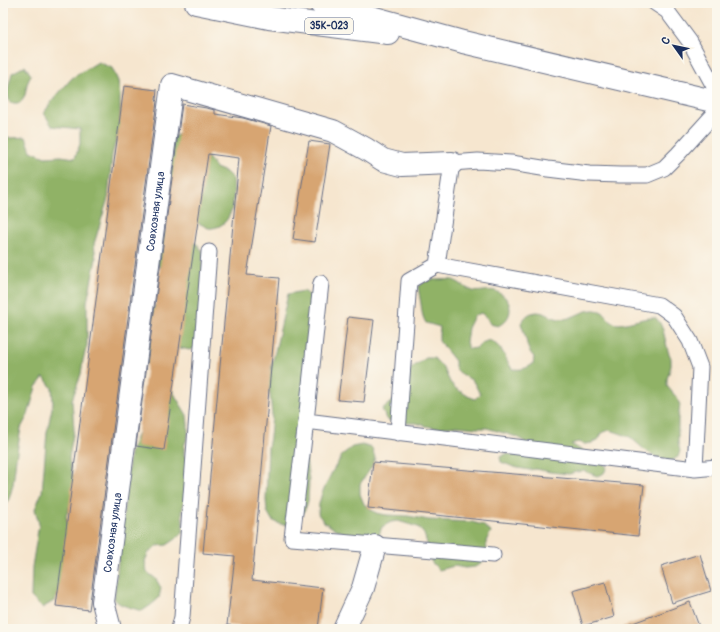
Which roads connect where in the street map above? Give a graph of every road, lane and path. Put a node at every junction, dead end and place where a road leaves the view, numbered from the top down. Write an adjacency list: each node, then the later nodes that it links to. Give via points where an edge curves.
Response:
1 (196, 3): 4 (street, 35К-023, via 269,18)
2 (320, 3): 4 (street, 35К-023)
3 (655, 3): 5 (lane, via 667,11 690,42)
4 (463, 42): 6 (street, 35К-023)
5 (717, 92)
6 (717, 102)
7 (717, 111): 8 (lane, via 664,168 647,175 589,174 511,163)
8 (452, 163): 10 (lane); 18 (street, Совхозная улица, via 402,165 383,160 332,131 172,85 102,602)
9 (209, 252): 19 (lane, via 182,617)
10 (437, 265): 13 (lane, via 409,281); 15 (lane, via 659,305 674,316 690,341 700,367)
11 (321, 283): 12 (lane)
12 (306, 421): 13 (lane); 16 (lane, via 292,538)
13 (398, 432): 15 (lane)
14 (717, 467): 15 (lane)
15 (695, 469)
16 (375, 546): 17 (lane); 20 (street, via 363,588)
17 (493, 555)
18 (110, 629)
19 (179, 629)
20 (344, 629)

